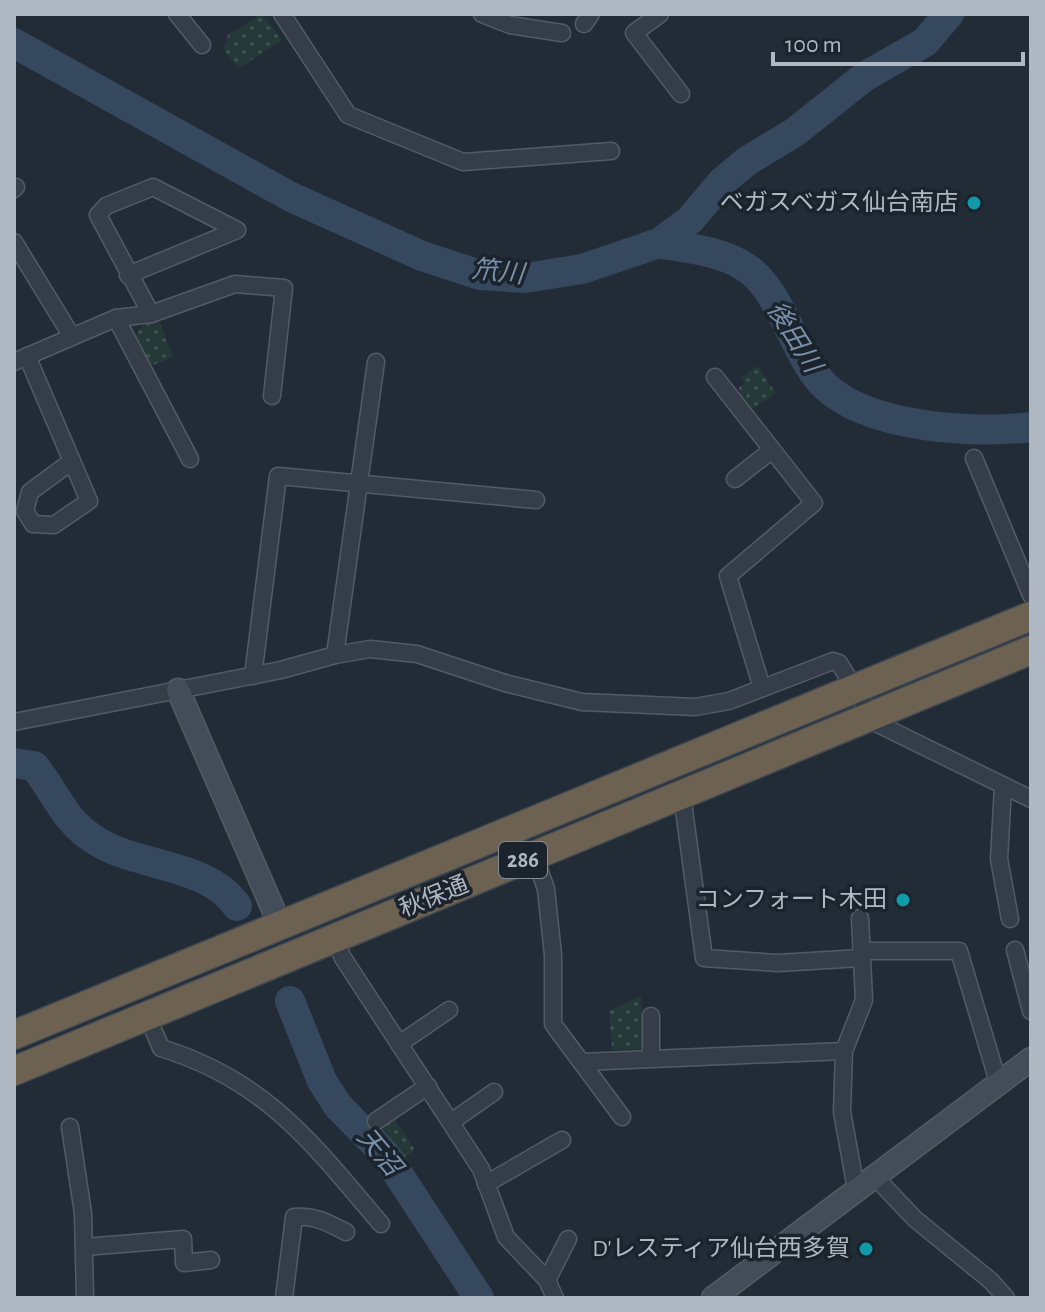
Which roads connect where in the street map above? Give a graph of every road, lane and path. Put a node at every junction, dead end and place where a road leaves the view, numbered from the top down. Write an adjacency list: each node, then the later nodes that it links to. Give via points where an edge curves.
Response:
1 (177, 14): 6 (street)
2 (282, 14): 8 (street, via 348,115 463,162)
3 (482, 14): 5 (street, via 510,25)
4 (660, 14): 7 (street, via 634,33)
5 (562, 33)
6 (202, 45)
7 (681, 94)
8 (611, 151)
9 (14, 242): 13 (street)
10 (128, 275): 10 (street, via 98,215 106,206 153,187 237,230); 11 (street)
11 (151, 314): 12 (street); 17 (street, via 235,284 284,288)
12 (116, 318): 13 (street); 20 (street)
13 (71, 335): 14 (street)
14 (20, 359): 21 (street)
15 (376, 362): 23 (street)
16 (715, 377): 18 (street)
17 (272, 396)
18 (772, 450): 22 (street); 30 (street, via 814,503 728,576)
19 (974, 458): 25 (street)
20 (190, 459)
21 (72, 461)
22 (735, 479)
23 (360, 482): 24 (street); 28 (street); 29 (street, via 278,476)
24 (536, 500)
25 (1031, 595)
26 (1031, 616): 31 (highway, 秋保通 / 286)
27 (1031, 650): 33 (highway, 秋保通 / 286)
28 (335, 655): 29 (street); 30 (street, via 395,649 582,702 712,706)
29 (253, 676): 32 (street)
30 (762, 688): 31 (street, via 833,661)
31 (854, 689): 33 (street); 41 (highway, 秋保通 / 286)
32 (178, 690): 34 (street); 41 (street)
33 (871, 716): 35 (street, via 890,733); 36 (highway, 秋保通 / 286)
34 (14, 722)
35 (1003, 786): 37 (street); 40 (street, via 999,859)
36 (682, 795): 38 (highway, 秋保通 / 286); 44 (street, via 704,958 778,963)
37 (1031, 799)
38 (534, 855): 42 (highway, 秋保通 / 286); 54 (street, via 546,889 553,1024)
39 (860, 918): 44 (street)
40 (1010, 919)
41 (280, 925): 49 (highway, 秋保通 / 286)
42 (334, 938): 47 (highway, 秋保通 / 286); 50 (street)
43 (1015, 950): 46 (street)
44 (861, 955): 51 (street, via 864,1000); 56 (street, via 959,951)
45 (449, 1010): 50 (street)
46 (1031, 1011)
47 (147, 1015): 55 (highway, 秋保通 / 286); 66 (street, via 161,1048 205,1062 277,1111)
48 (651, 1016): 52 (street)
49 (14, 1035)
50 (399, 1044): 57 (street)
51 (844, 1051): 52 (street); 65 (street, via 842,1112)
52 (651, 1058): 54 (street)
53 (1031, 1059): 56 (street)
54 (582, 1062): 59 (street)
55 (14, 1071)
56 (998, 1082): 65 (street)
57 (428, 1086): 60 (street); 61 (street)
58 (494, 1092): 61 (street)
59 (622, 1117)
60 (376, 1121)
61 (451, 1122): 64 (street)
62 (70, 1127): 69 (street)
63 (562, 1140): 64 (street)
64 (486, 1184): 71 (street, via 506,1237)
65 (866, 1184): 75 (street); 76 (street)
66 (381, 1224)
67 (346, 1232): 73 (street, via 308,1216 294,1217)
68 (568, 1239): 71 (street)
69 (85, 1247): 70 (street, via 183,1239 184,1263); 72 (street)
70 (211, 1260)
71 (547, 1280): 74 (street)
72 (85, 1298)
73 (284, 1298)
74 (555, 1298)
75 (713, 1298)
76 (1006, 1298)

